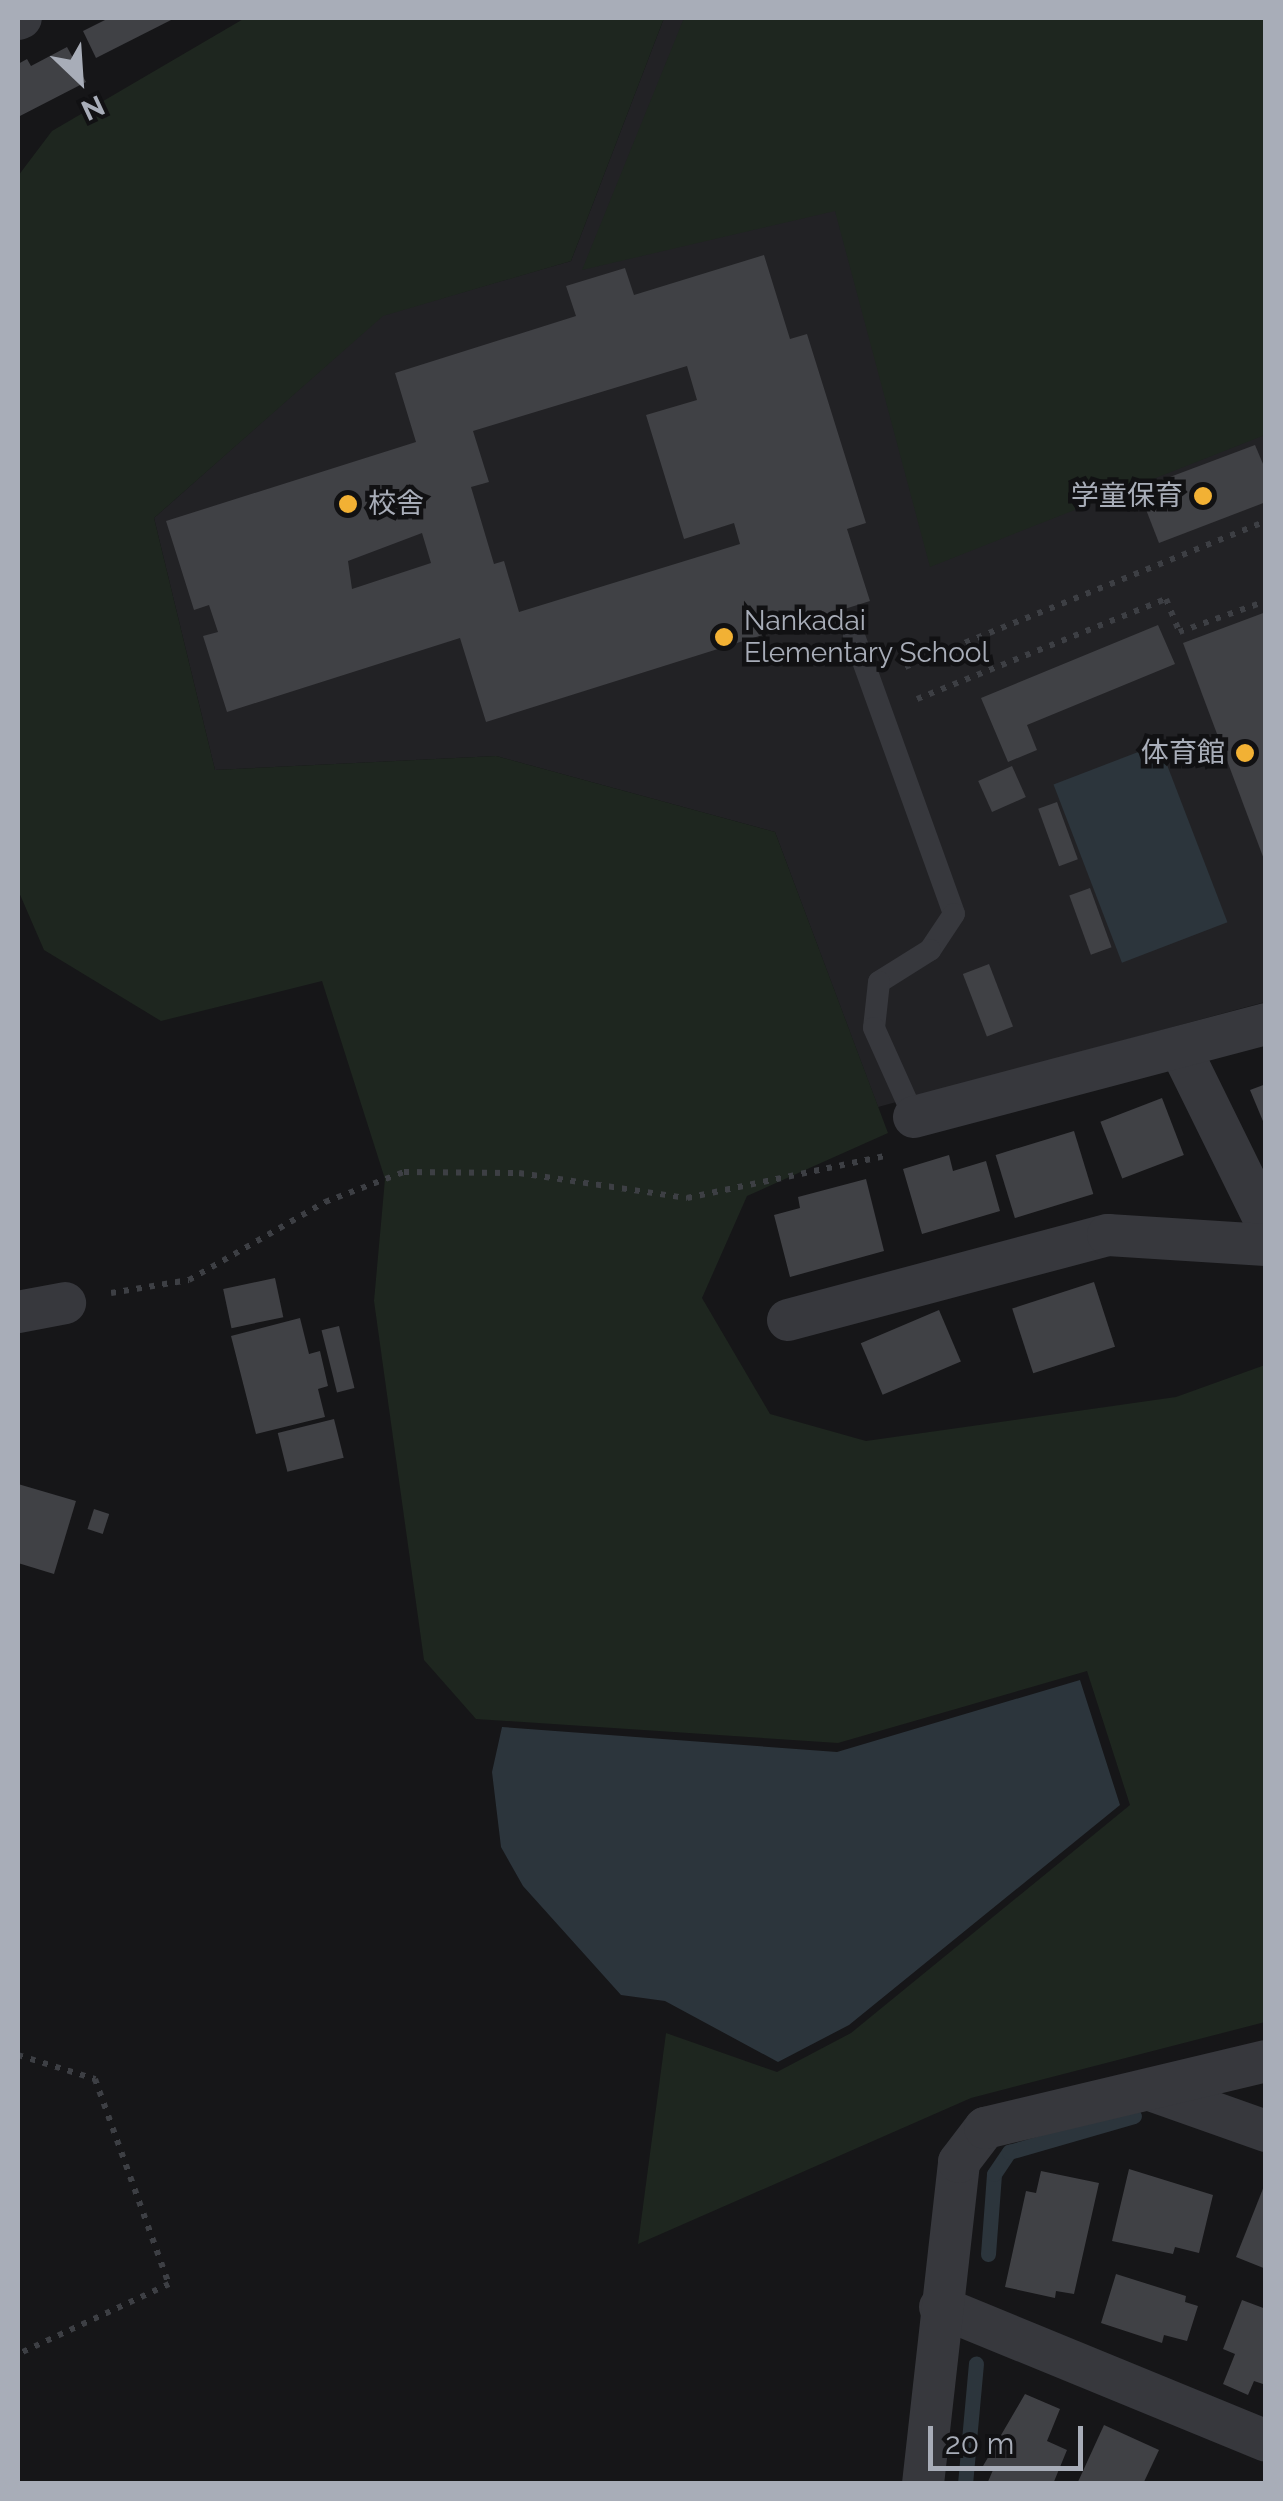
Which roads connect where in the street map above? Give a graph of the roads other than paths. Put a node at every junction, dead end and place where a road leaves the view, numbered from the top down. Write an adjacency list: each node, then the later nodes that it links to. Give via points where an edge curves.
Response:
1 (854, 636): 4 (lane, via 954,914 930,950 879,982 874,1028)
2 (1266, 1024): 3 (street)
3 (1180, 1048): 4 (street); 5 (street)
4 (914, 1117)
5 (1266, 1224)
6 (1266, 1245): 9 (street, via 1108,1235)
7 (65, 1304): 8 (street)
8 (18, 1312)
9 (788, 1320)
10 (1266, 2061): 11 (street)
11 (1150, 2090): 12 (street); 13 (street, via 985,2128 959,2162)
12 (1266, 2131)
13 (940, 2306): 14 (street); 15 (street)
14 (1266, 2442)
15 (923, 2484)

